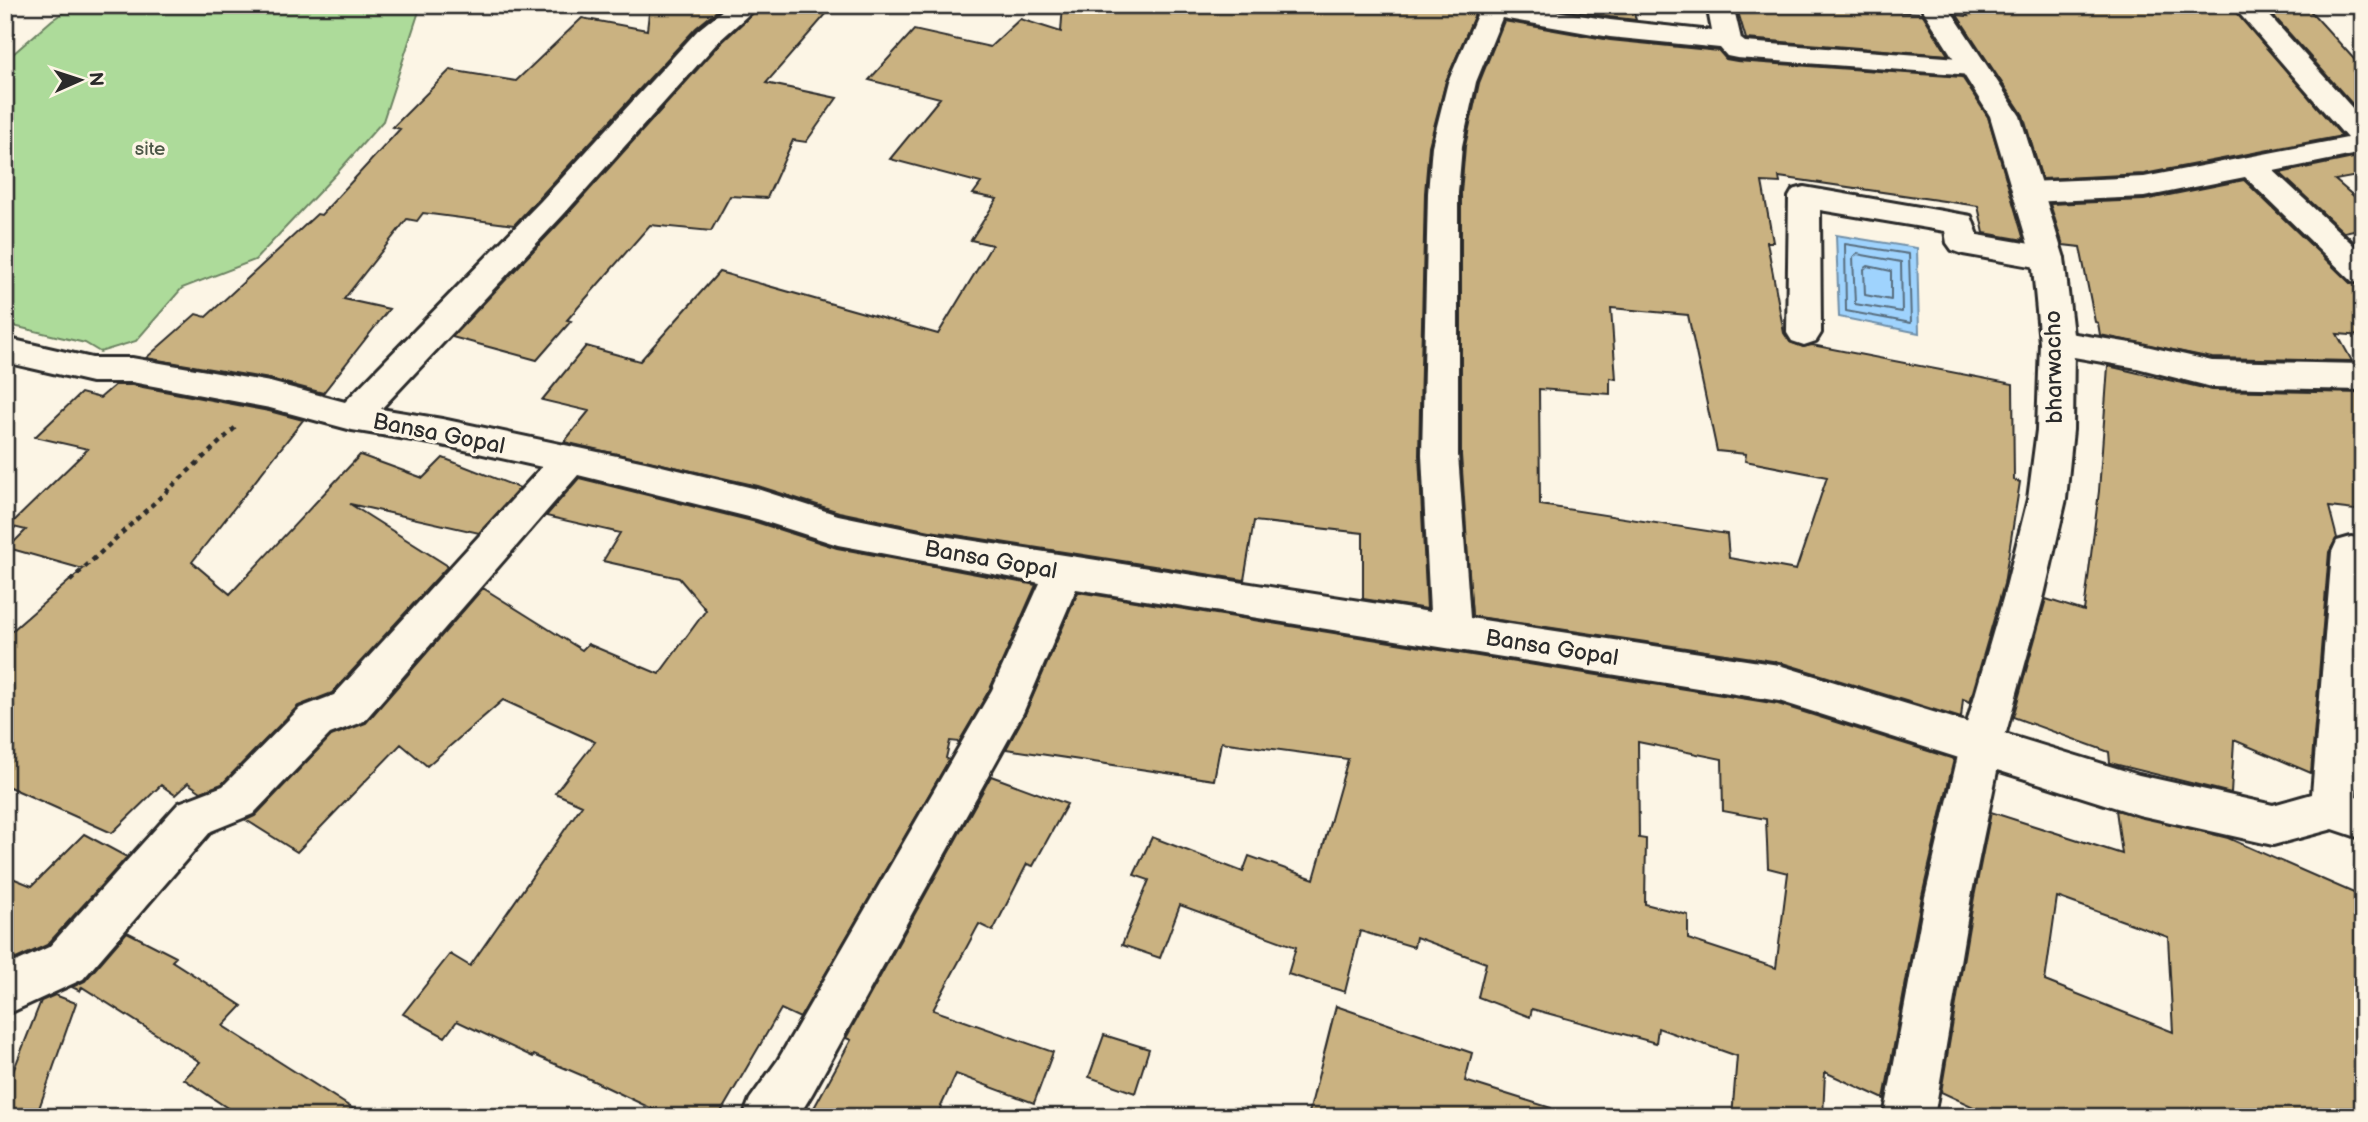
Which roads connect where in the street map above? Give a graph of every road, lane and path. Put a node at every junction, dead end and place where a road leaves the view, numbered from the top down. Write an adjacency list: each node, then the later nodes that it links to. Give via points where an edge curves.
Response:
1 (746, 5): 19 (street, via 708,36)
2 (1720, 5): 6 (street)
3 (1933, 5): 7 (street, bharwacho)
4 (2245, 5): 8 (street)
5 (1508, 8): 6 (street, via 1630,33); 24 (street, via 1462,82 1447,146 1440,454)
6 (1728, 41): 7 (street, via 1737,50)
7 (1972, 67): 11 (street, bharwacho, via 2005,116)
8 (2363, 138)
9 (2363, 144): 10 (street)
10 (2250, 164): 11 (street, via 2144,187); 13 (street)
11 (2029, 192): 12 (street, bharwacho)
12 (2048, 258): 14 (street, via 1963,243 1960,223 1804,197); 15 (street, bharwacho)
13 (2363, 273)
14 (1804, 333)
15 (2057, 342): 17 (street, via 2212,374); 25 (street, bharwacho, via 2055,430 2047,499)
16 (5, 350): 18 (street, Bansa Gopal, via 92,370 132,370)
17 (2360, 381)
18 (270, 395): 19 (street, Bansa Gopal); 23 (path)
19 (352, 417): 20 (street, Bansa Gopal)
20 (570, 460): 22 (street, Bansa Gopal, via 757,504 838,530); 27 (street, via 349,708 316,721 239,800 195,817 66,963)
21 (2363, 555): 26 (street, via 2351,552)
22 (1064, 572): 24 (street, Bansa Gopal); 28 (street, via 1008,700 796,1077)
23 (70, 581)
24 (1451, 631): 25 (street, Bansa Gopal, via 1779,683)
25 (1981, 747): 26 (street, Bansa Gopal, via 2139,795 2273,825); 29 (street, bharwacho, via 1948,897)
26 (2348, 814)
27 (6, 992)
28 (768, 1117)
29 (1909, 1117)

